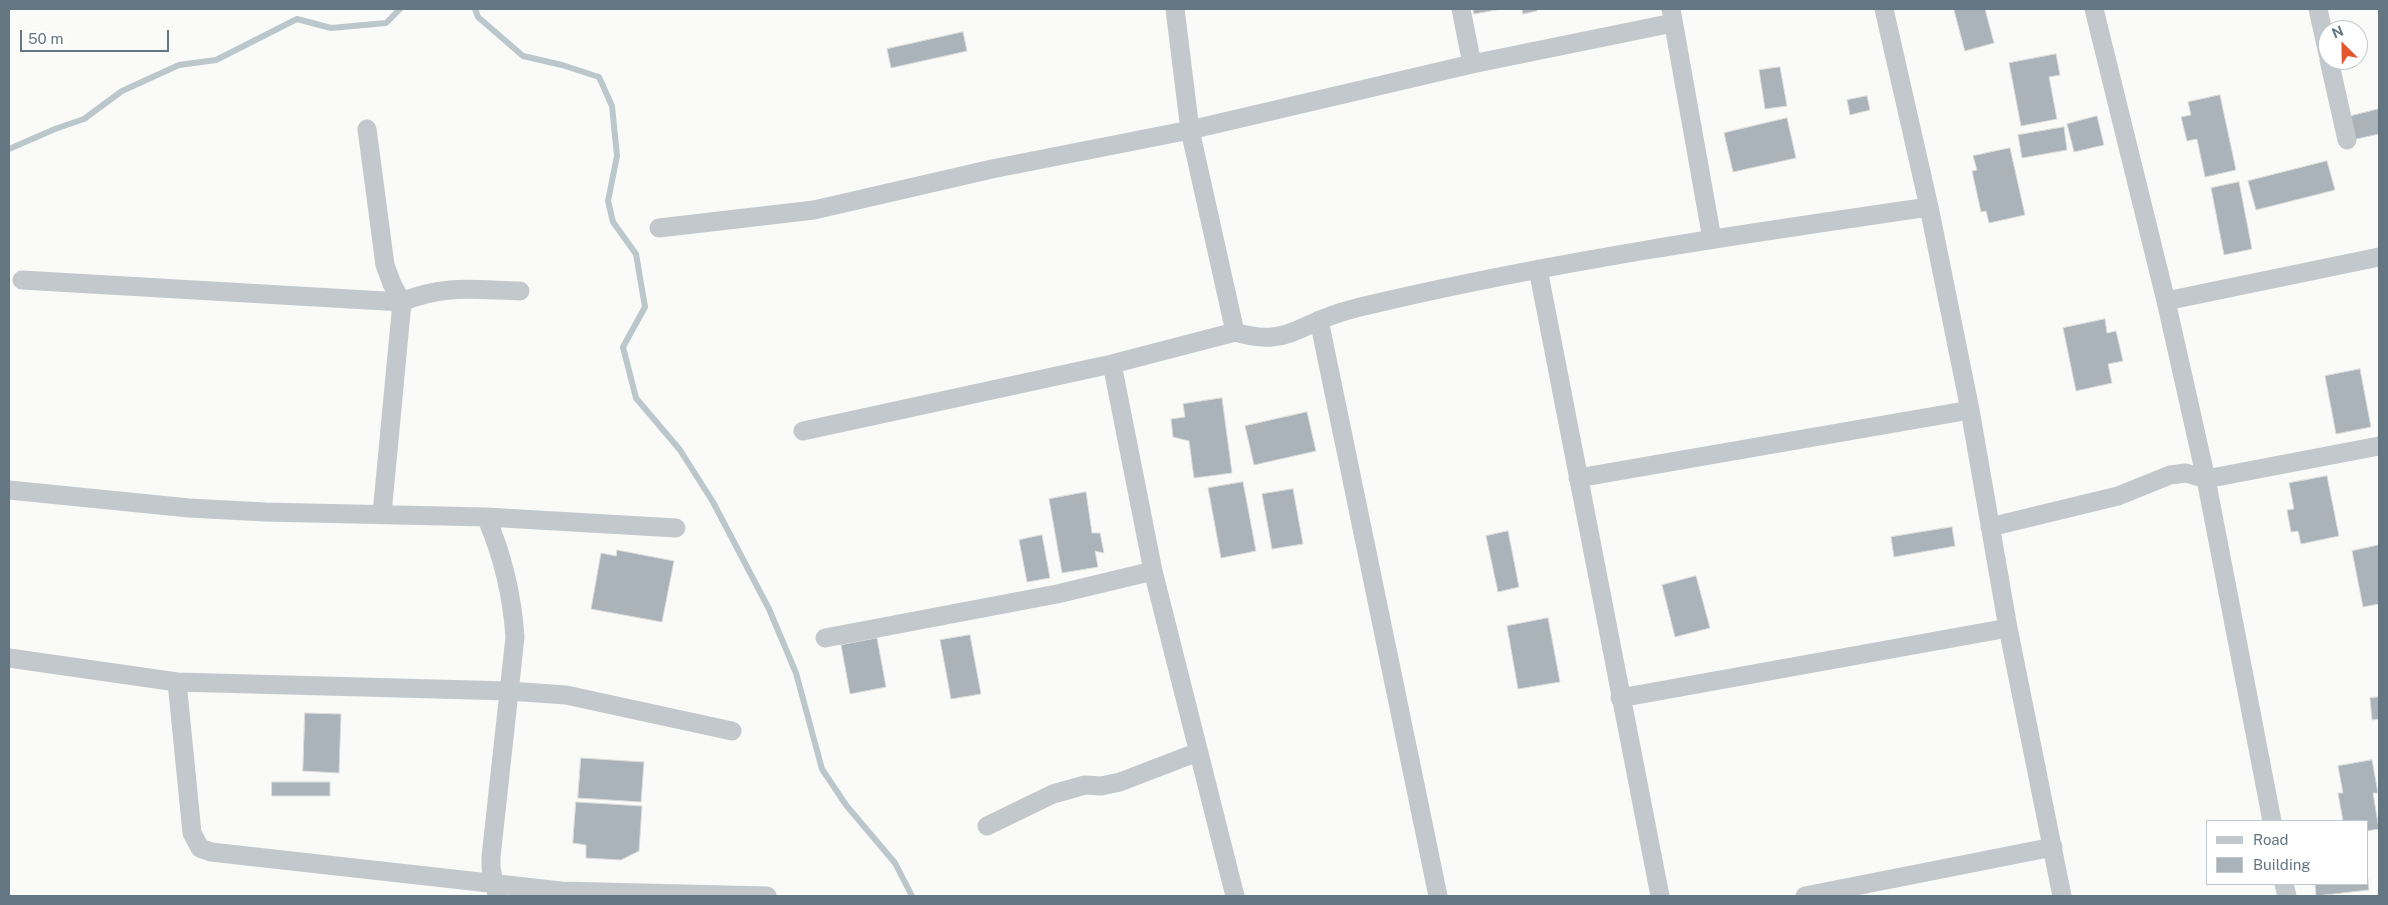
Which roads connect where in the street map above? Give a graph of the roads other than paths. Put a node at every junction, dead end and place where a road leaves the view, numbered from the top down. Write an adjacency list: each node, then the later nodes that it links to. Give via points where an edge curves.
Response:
1 (1175, 9): 9 (street)
2 (1461, 9): 6 (street)
3 (1884, 9): 11 (street)
4 (2094, 9): 18 (street)
5 (1672, 16): 6 (street); 13 (street)
6 (1472, 64): 9 (street)
7 (2331, 70): 10 (street)
8 (367, 129): 19 (street, via 385,265)
9 (1190, 130): 12 (street, via 814,210); 21 (street)
10 (2347, 140)
11 (1928, 207): 13 (street); 23 (street)
12 (659, 228)
13 (1712, 238): 15 (street)
14 (2379, 257): 18 (street)
15 (1538, 269): 20 (street, via 1362,306); 26 (street)
16 (22, 280): 19 (street)
17 (520, 291): 19 (street, via 443,289 422,293)
18 (2166, 301): 27 (street)
19 (402, 302): 29 (street)
20 (1319, 320): 21 (street, via 1274,337 1254,337); 48 (street)
21 (1235, 332): 22 (street)
22 (1112, 364): 24 (street); 33 (street)
23 (1970, 410): 26 (street); 31 (street)
24 (803, 431)
25 (2379, 446): 27 (street)
26 (1578, 478): 39 (street)
27 (2206, 479): 31 (street, via 2186,473 2170,475 2118,496); 42 (street)
28 (9, 490): 29 (street, via 189,508)
29 (382, 514): 30 (street)
30 (486, 517): 32 (street); 38 (street, via 500,550 513,600 515,637)
31 (1990, 527): 34 (street)
32 (676, 528)
33 (1154, 571): 35 (street, via 1057,594); 41 (street)
34 (2008, 628): 39 (street); 44 (street)
35 (825, 638)
36 (9, 658): 37 (street)
37 (177, 682): 38 (street); 45 (street, via 192,833 200,848)
38 (509, 691): 40 (street, via 566,695); 45 (street, via 491,857)
39 (1620, 698): 49 (street)
40 (732, 731)
41 (1198, 752): 43 (street, via 1120,782 1085,785 1053,794); 47 (street)
42 (2272, 820)
43 (987, 826)
44 (2054, 847): 50 (street); 51 (street)
45 (495, 891): 46 (street)
46 (768, 896)
47 (1235, 896)
48 (1438, 896)
49 (1660, 896)
50 (1805, 896)
51 (2062, 896)

